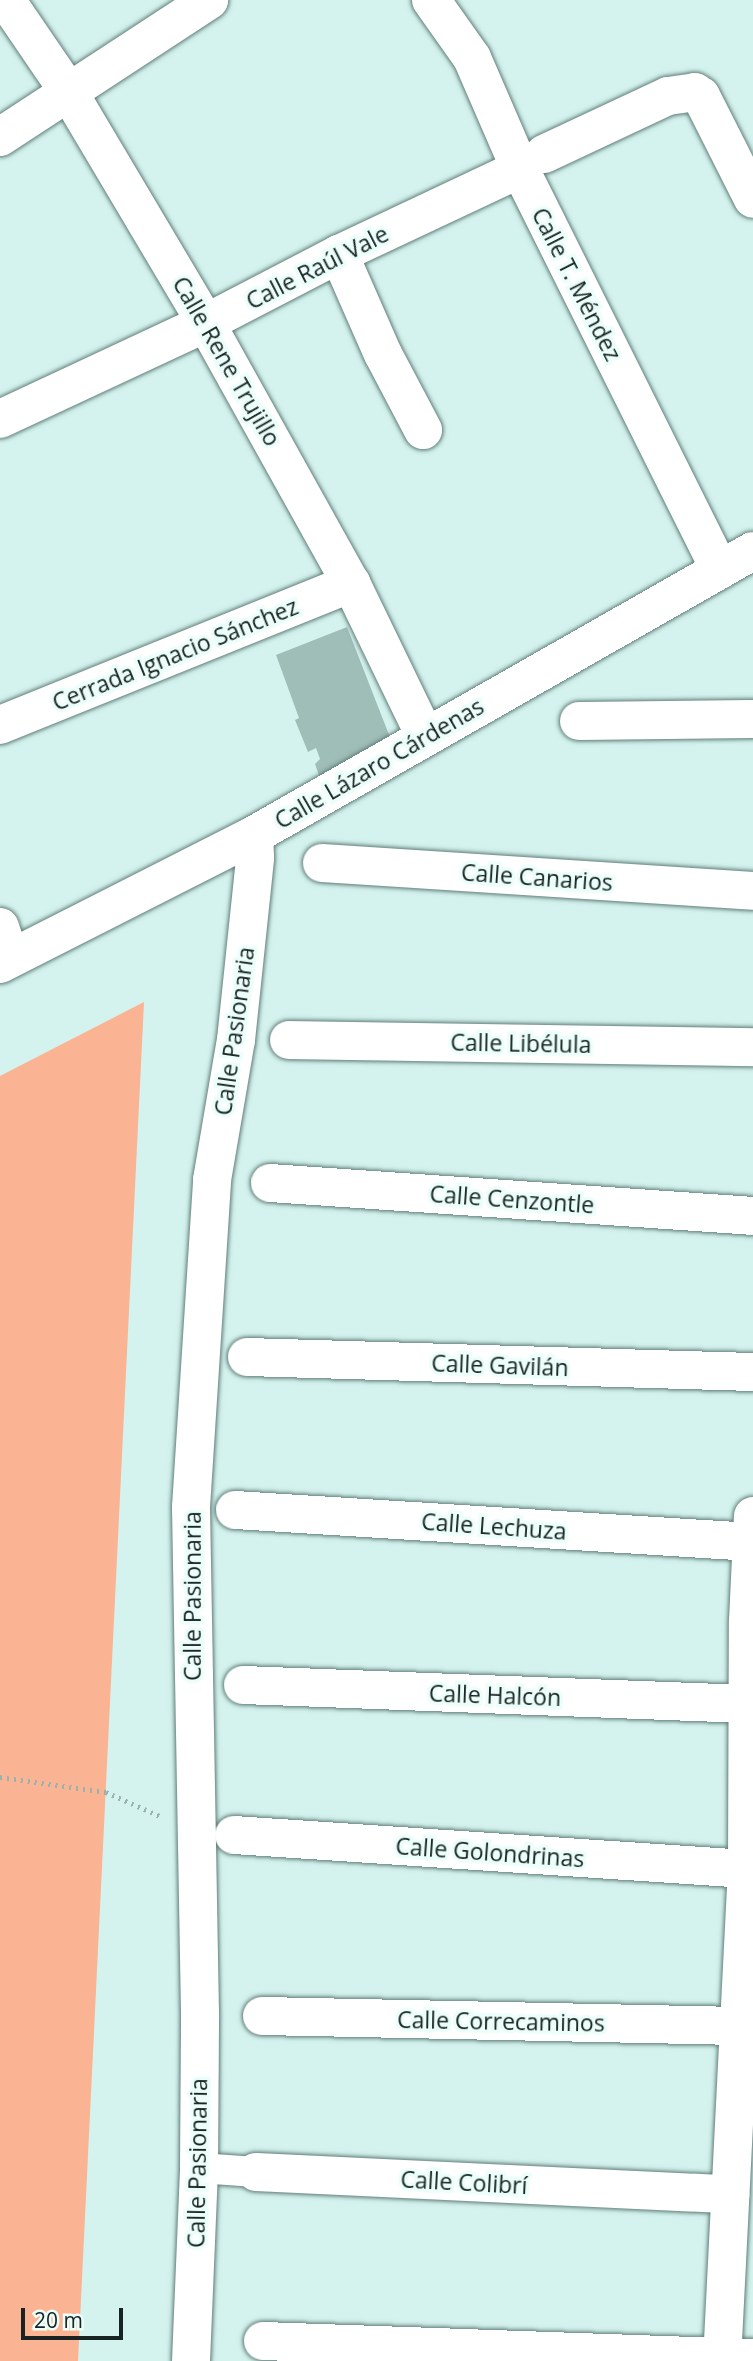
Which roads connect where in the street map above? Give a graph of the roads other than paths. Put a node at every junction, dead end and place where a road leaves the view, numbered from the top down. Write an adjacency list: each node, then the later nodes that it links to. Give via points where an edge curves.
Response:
1 (6, 0): 4 (street, Calle Rene Trujillo)
2 (209, 0): 4 (street)
3 (431, 0): 6 (street, Calle T. Méndez, via 472,58)
4 (68, 91): 5 (street); 9 (street, Calle Rene Trujillo)
5 (0, 137)
6 (532, 161): 7 (street, Calle Raúl Vale, via 668,96 695,92); 8 (street, Calle Raúl Vale); 13 (street, Calle T. Méndez)
7 (753, 198)
8 (339, 254): 9 (street, Calle Raúl Vale); 11 (street)
9 (206, 323): 10 (street, Calle Raúl Vale); 14 (street, Calle Rene Trujillo)
10 (0, 419)
11 (423, 430)
12 (753, 551): 13 (street, Calle Lázaro Cárdenas)
13 (720, 570): 18 (street, Calle Lázaro Cárdenas)
14 (351, 583): 17 (street, Cerrada Ignacio Sánchez); 18 (street, Calle Rene Trujillo)
15 (753, 719): 16 (street)
16 (579, 721)
17 (0, 725)
18 (425, 736): 19 (street, Calle Lázaro Cárdenas)
19 (254, 835): 22 (street, Calle Lázaro Cárdenas); 35 (street, Calle Pasionaria, via 236,1040 212,1180 191,1507 192,1677)
20 (322, 863): 21 (street, Calle Canarios)
21 (753, 891)
22 (3, 950)
23 (289, 1040): 24 (street, Calle Libélula)
24 (753, 1047)
25 (270, 1183): 26 (street, Calle Cenzontle)
26 (753, 1216)
27 (247, 1357): 28 (street, Calle Gavilán)
28 (753, 1372)
29 (235, 1510): 31 (street, Calle Lechuza)
30 (753, 1516): 31 (street)
31 (752, 1542): 33 (street)
32 (243, 1685): 33 (street, Calle Halcón)
33 (747, 1704): 34 (street)
34 (750, 1753): 36 (street)
35 (216, 1834): 36 (street, Calle Golondrinas); 39 (street, Calle Pasionaria)
36 (747, 1869): 38 (street)
37 (262, 2016): 38 (street, Calle Correcaminos)
38 (740, 2026): 41 (street)
39 (199, 2168): 40 (street, Calle Colibrí); 44 (street, Calle Pasionaria)
40 (256, 2172): 41 (street, Calle Colibrí)
41 (730, 2194): 43 (street)
42 (263, 2341): 43 (street)
43 (732, 2359)
44 (191, 2361)

